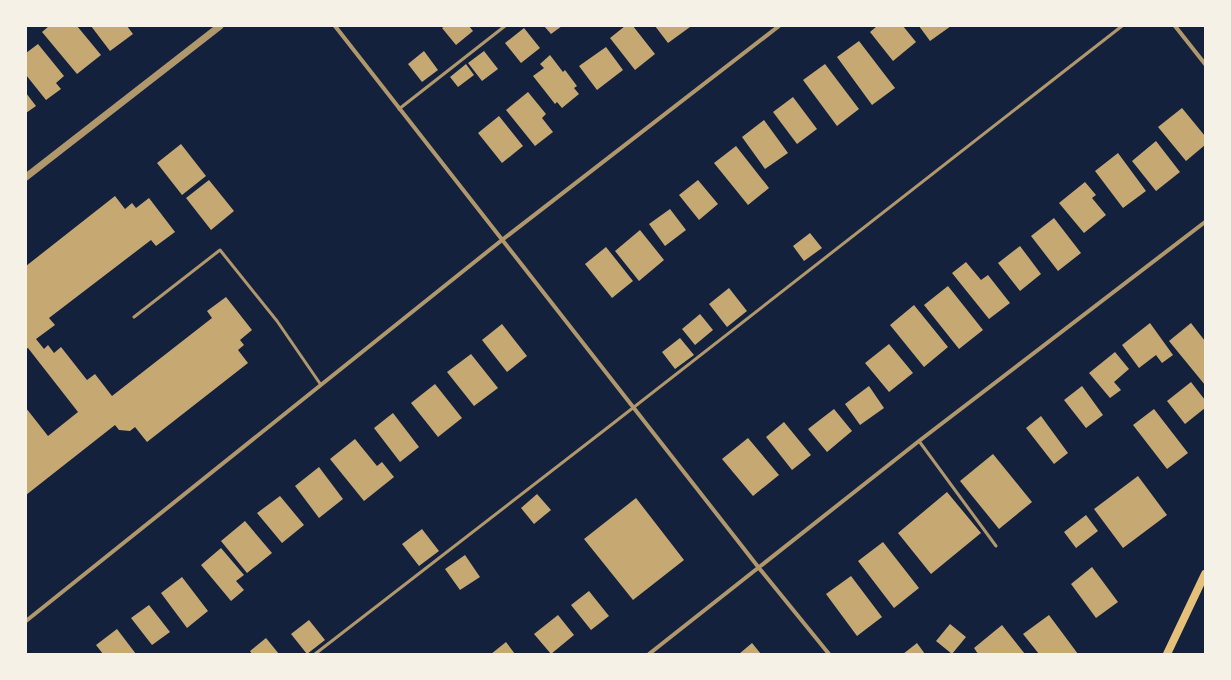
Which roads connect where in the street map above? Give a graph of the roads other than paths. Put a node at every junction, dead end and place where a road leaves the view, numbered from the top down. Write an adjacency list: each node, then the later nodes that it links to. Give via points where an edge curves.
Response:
1 (220, 26): 9 (street)
2 (335, 26): 8 (street)
3 (505, 26): 8 (lane)
4 (779, 26): 11 (street)
5 (1122, 26): 14 (lane)
6 (1175, 26): 7 (street)
7 (1205, 64)
8 (399, 109): 11 (street)
9 (26, 177)
10 (1205, 222): 15 (street)
11 (502, 240): 13 (street); 14 (street)
12 (134, 317): 13 (lane, via 220,250 277,321)
13 (321, 385): 19 (street)
14 (633, 407): 17 (street); 20 (lane)
15 (919, 441): 16 (lane); 17 (street)
16 (996, 546)
17 (759, 568): 21 (street); 22 (street)
18 (1205, 574): 23 (main road)
19 (26, 621)
20 (315, 654)
21 (649, 654)
22 (829, 654)
23 (1167, 654)

